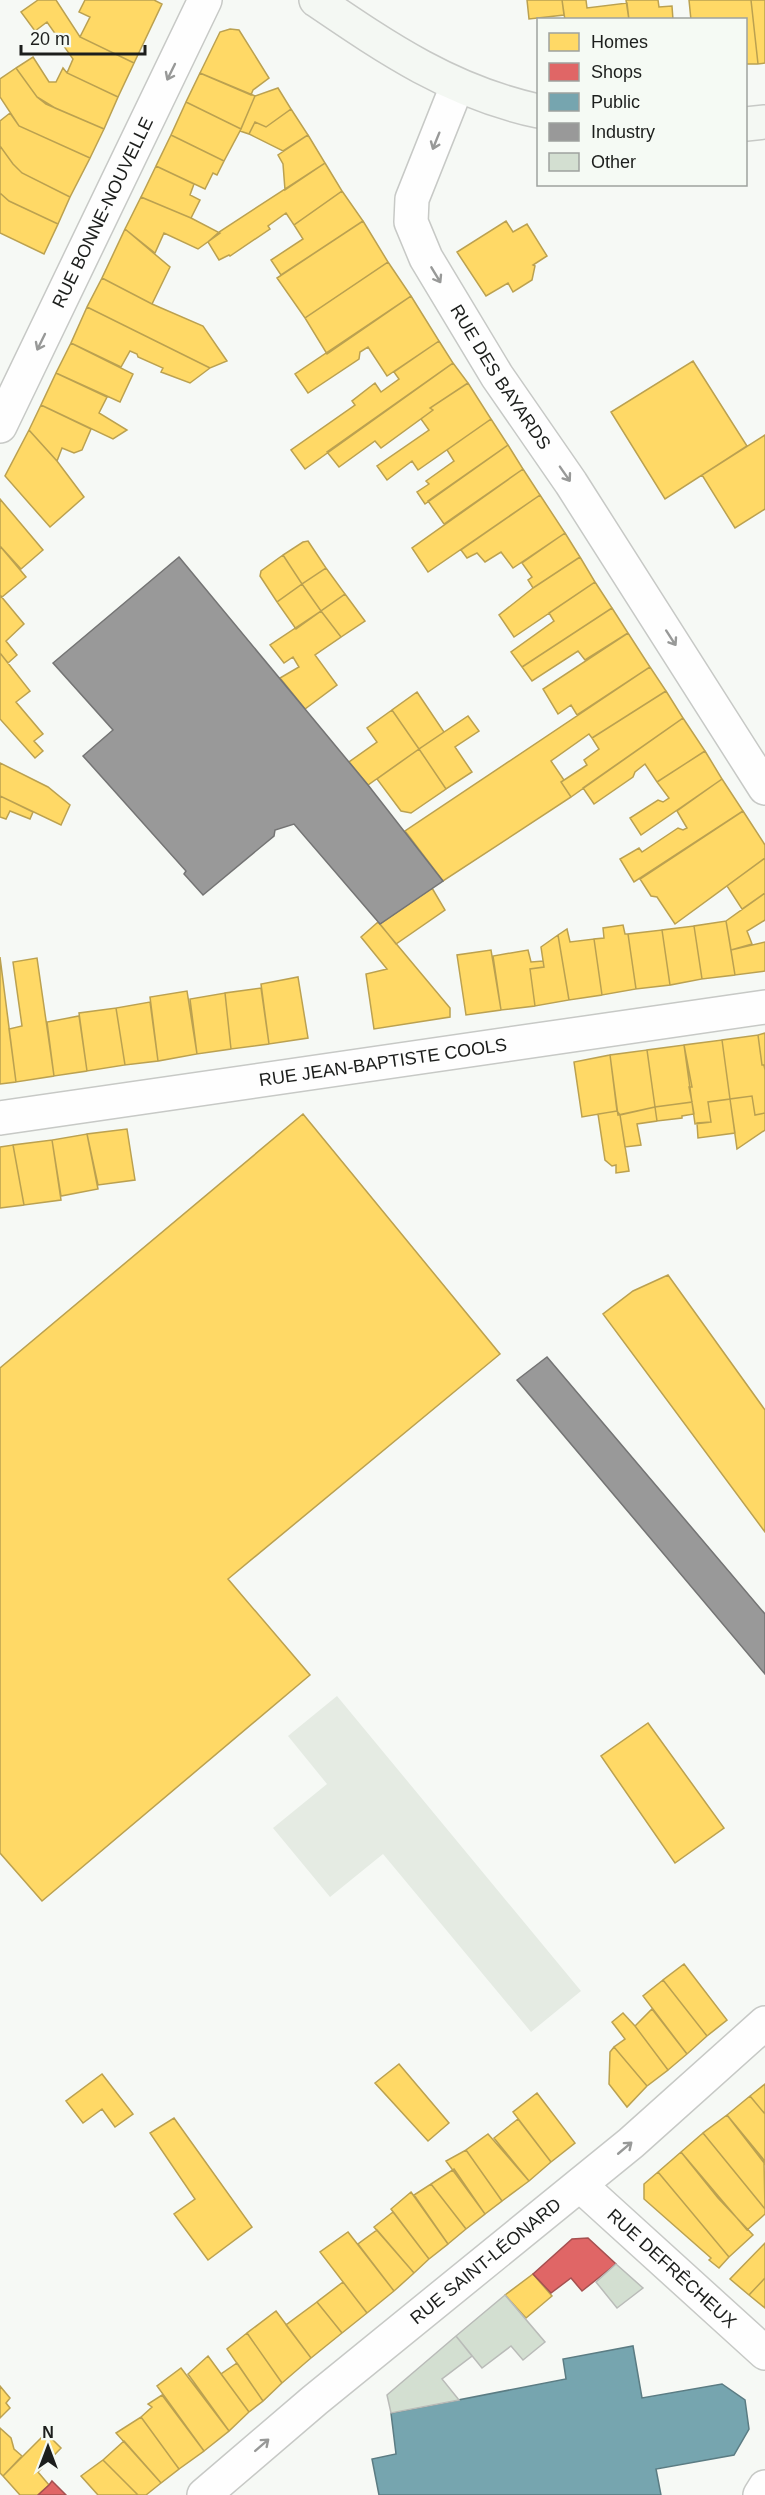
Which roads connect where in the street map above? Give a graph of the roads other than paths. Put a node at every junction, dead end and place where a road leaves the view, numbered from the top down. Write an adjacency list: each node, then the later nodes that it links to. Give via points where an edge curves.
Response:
1 (205, 0): 7 (street, RUE BONNE-NOUVELLE, one-way to 7)
2 (316, 0): 3 (street, via 395,54)
3 (458, 86): 4 (street); 8 (street, RUE DES BAYARDS, one-way to 8, via 412,199 411,222 422,249 497,376 571,483)
4 (537, 111)
5 (765, 122): 6 (street)
6 (747, 124)
7 (0, 426)
8 (765, 788)
9 (765, 1007): 10 (street, RUE JEAN-BAPTISTE COOLS)
10 (0, 1118)
11 (765, 2023): 12 (street, RUE SAINT-LÉONARD, one-way to 11)
12 (579, 2186): 13 (street, RUE DEFRÊCHEUX); 15 (street, RUE SAINT-LÉONARD, one-way to 12, via 315,2400)
13 (765, 2353)
14 (765, 2487): 16 (street)
15 (217, 2491)
16 (760, 2495)

